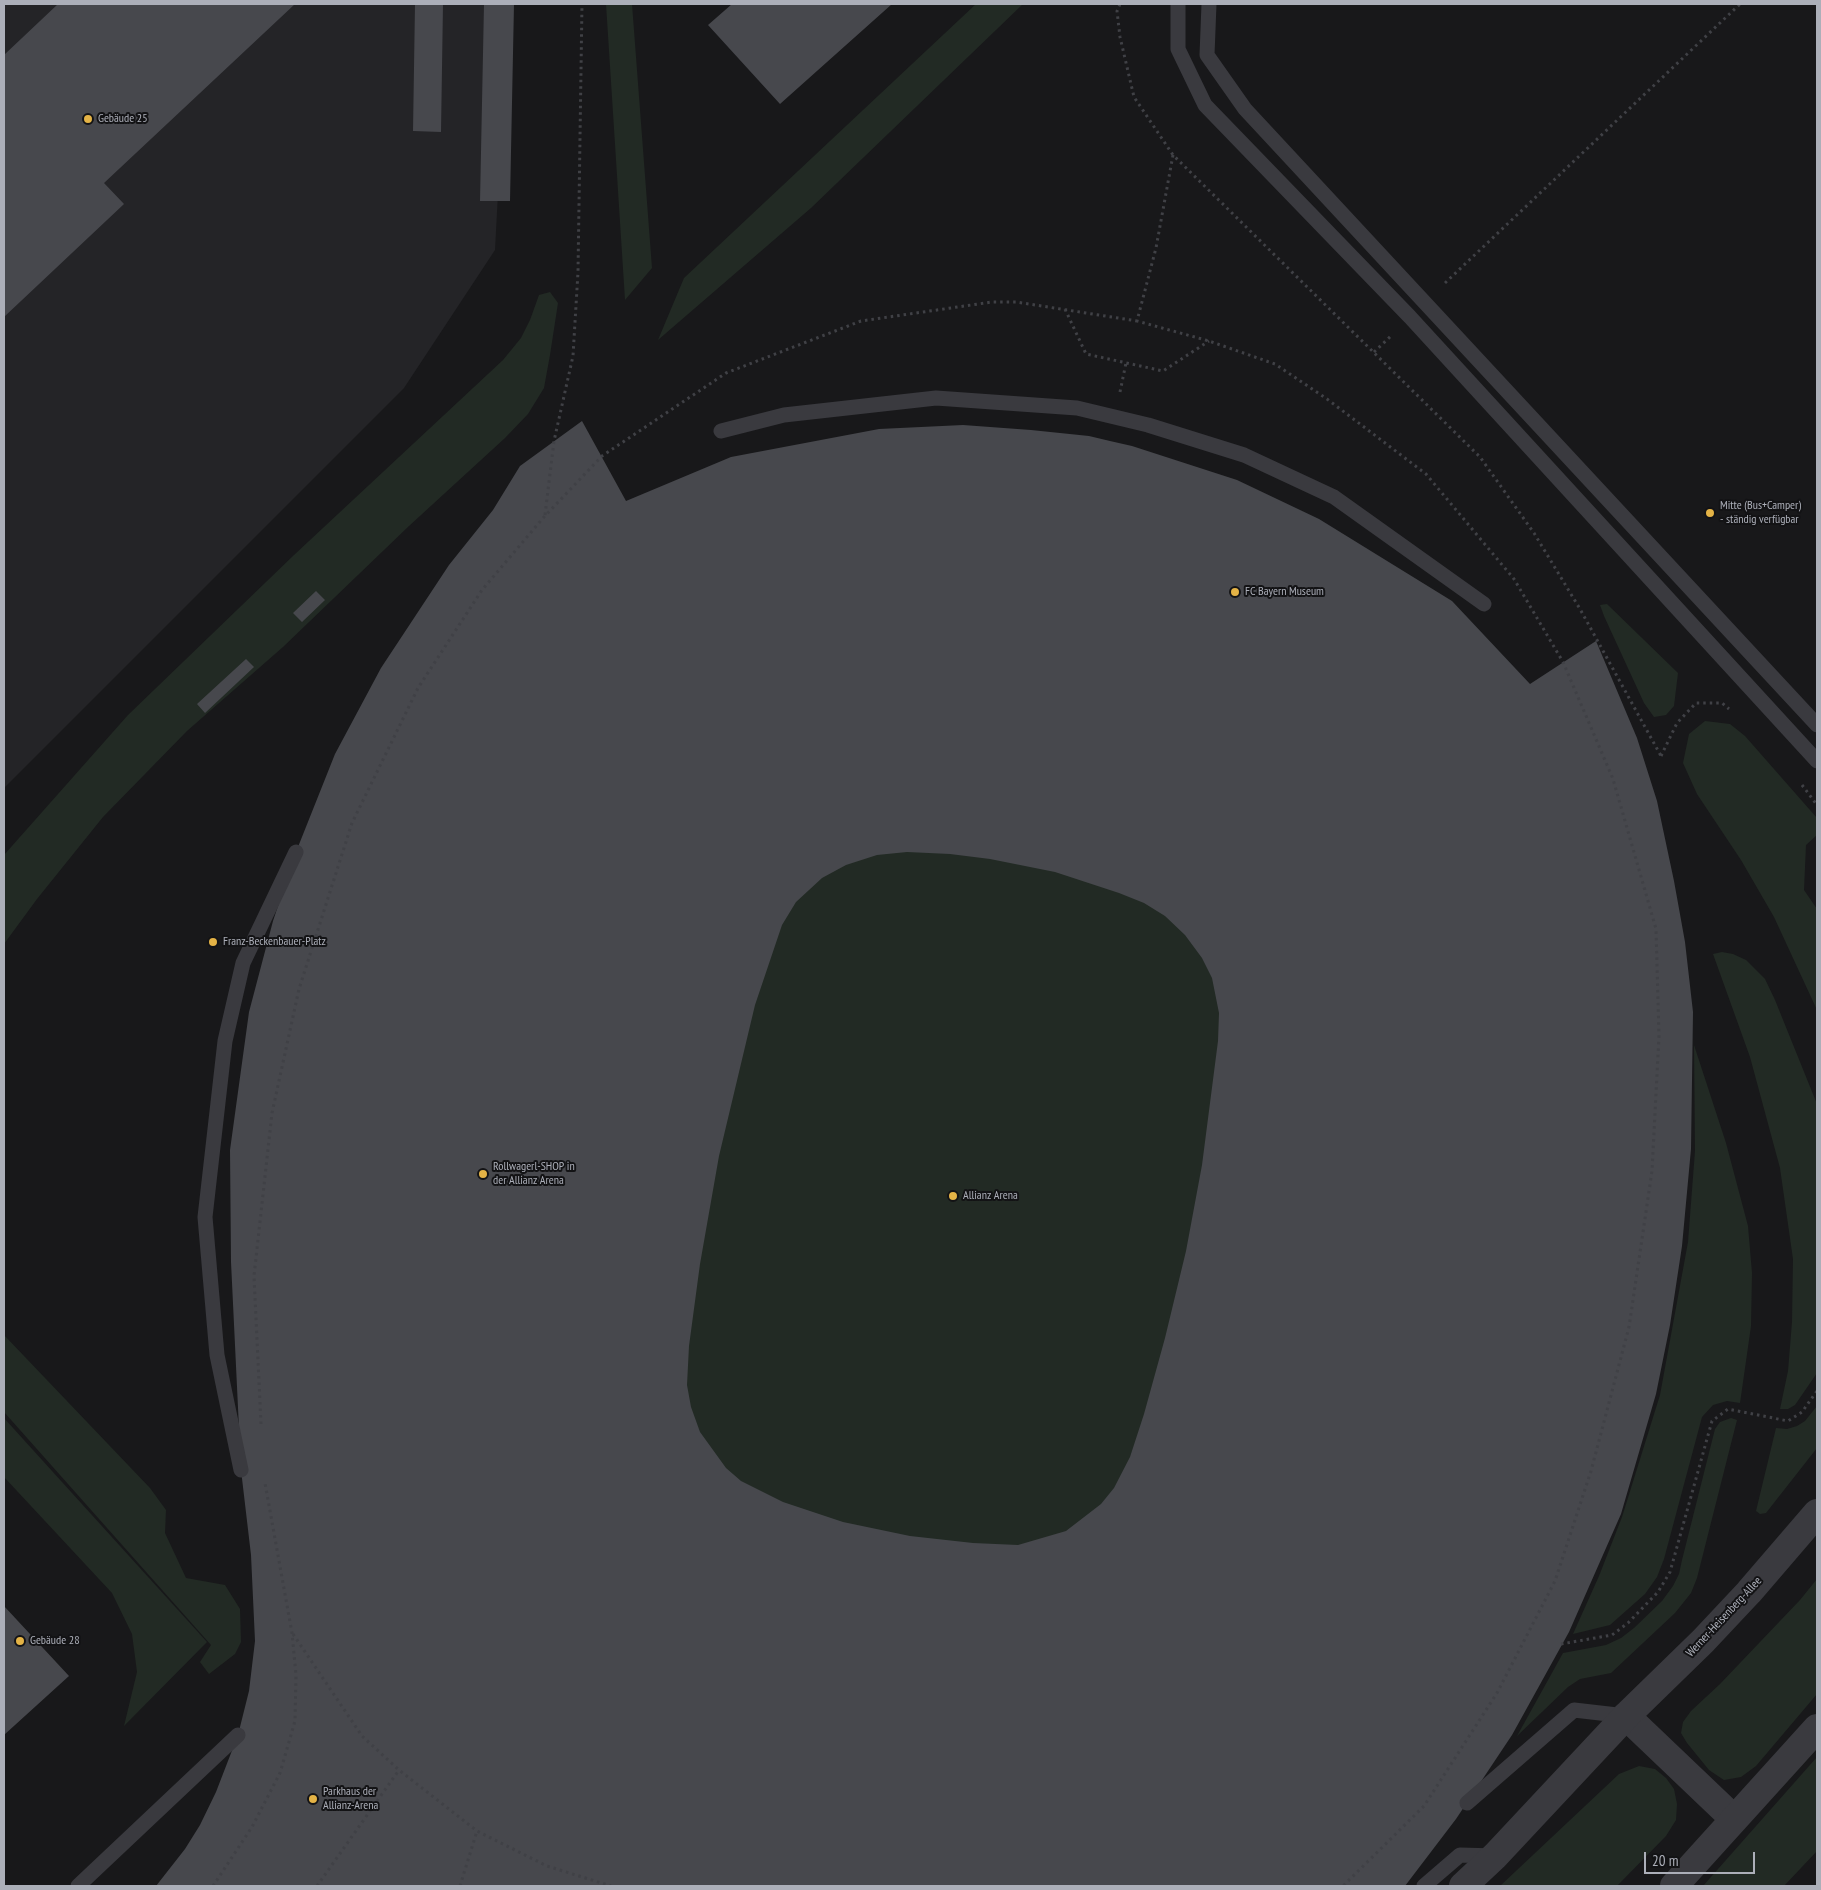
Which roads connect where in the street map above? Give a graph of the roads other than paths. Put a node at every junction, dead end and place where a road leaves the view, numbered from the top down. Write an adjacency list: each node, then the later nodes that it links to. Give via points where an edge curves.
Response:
1 (1178, 4): 6 (lane, via 1178,49 1206,105 1410,317)
2 (1209, 4): 5 (lane, via 1207,55 1245,109)
3 (721, 431): 4 (lane, via 784,415 936,398 1078,408 1148,425 1244,455 1334,497)
4 (1484, 604)
5 (1817, 725)
6 (1817, 761)
7 (296, 852): 8 (lane, via 243,963 225,1041 205,1218 217,1355)
8 (241, 1470)
9 (1817, 1513): 10 (street, Werner-Heisenberg-Allee, via 1703,1641)
10 (1626, 1716): 13 (lane, via 1574,1710); 14 (street); 15 (street, Werner-Heisenberg-Allee)
11 (1817, 1728): 14 (street)
12 (238, 1735): 16 (lane)
13 (1467, 1803)
14 (1734, 1819): 19 (street)
15 (1495, 1856): 17 (lane, via 1460,1855); 18 (street, Werner-Heisenberg-Allee)
16 (78, 1886)
17 (1424, 1886)
18 (1463, 1886)
19 (1674, 1886)

